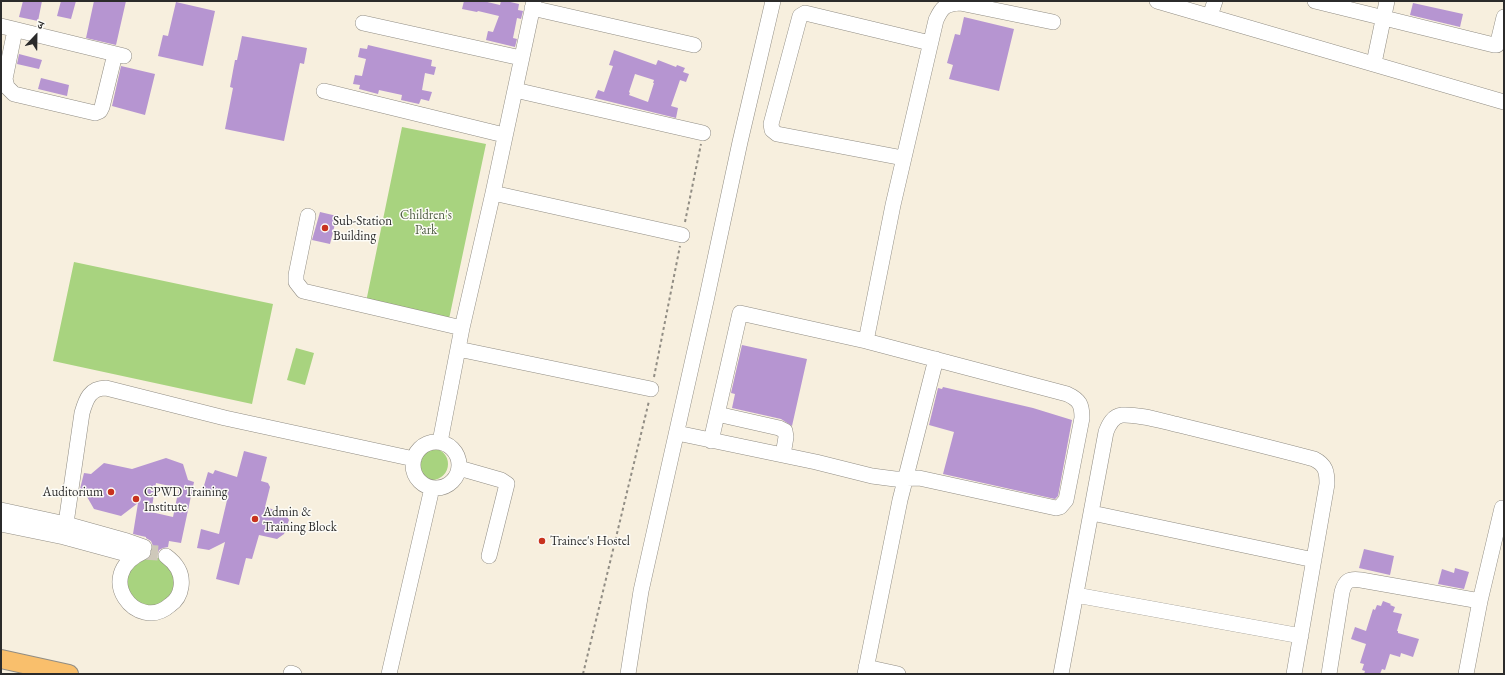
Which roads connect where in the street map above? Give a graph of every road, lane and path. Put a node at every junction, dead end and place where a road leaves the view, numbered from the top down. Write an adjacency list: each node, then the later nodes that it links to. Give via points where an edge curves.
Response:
1 (773, 1): 32 (street)
2 (1157, 1): 7 (street)
3 (1215, 1): 7 (street)
4 (1387, 1): 9 (street)
5 (1321, 2): 9 (street)
6 (533, 5): 14 (street); 15 (street)
7 (1210, 16): 16 (street)
8 (1504, 17): 9 (street, via 1497,45)
9 (1383, 18): 16 (street)
10 (1053, 22): 13 (street, via 960,3 950,4 941,10)
11 (363, 23): 15 (street)
12 (8, 28): 12 (street, via 120,55 100,111 95,113 14,94 7,87 5,79)
13 (930, 43): 22 (street); 22 (street, via 805,13 800,16 771,124 772,130 778,134)
14 (694, 45)
15 (521, 58): 17 (street)
16 (1374, 64): 19 (street)
17 (515, 90): 20 (street); 21 (street)
18 (324, 91): 21 (street)
19 (1504, 102)
20 (703, 133): 25 (path)
21 (504, 135): 23 (street)
22 (903, 158): 27 (street)
23 (493, 193): 25 (street); 26 (street)
24 (308, 216): 26 (street, via 296,275 296,282 303,291)
25 (682, 235): 30 (path)
26 (462, 328): 28 (street)
27 (866, 341): 29 (street); 31 (street, via 740,313)
28 (458, 349): 30 (street); 34 (street)
29 (936, 359): 38 (street); 38 (street, via 1067,394 1078,401 1082,408 1082,418 1066,500 1056,508 933,481)
30 (652, 389): 55 (path)
31 (717, 414): 33 (street); 35 (street, via 785,431)
32 (677, 433): 33 (street); 56 (street, via 641,591)
33 (711, 441): 35 (street)
34 (440, 442): 36 (street, via 426,444 420,448); 37 (street, via 453,448)
35 (783, 455): 38 (street, via 872,476)
36 (414, 459): 39 (street, via 415,475 419,481); 44 (street, via 102,388 92,392 85,402)
37 (460, 468): 39 (street, via 453,482 447,486); 46 (street, via 507,484)
38 (906, 478): 52 (street)
39 (432, 488): 54 (street)
40 (1502, 508): 49 (street)
41 (1, 510): 44 (street)
42 (1092, 513): 47 (street); 47 (street, via 1110,422 1121,415 1142,417 1321,462 1326,468 1327,484); 48 (street)
43 (1, 524): 44 (street)
44 (65, 531): 45 (street, via 127,541 140,552 126,564 120,578 122,593 131,606 138,610 153,613 173,603 181,582 177,567)
45 (166, 556)
46 (489, 556)
47 (1314, 560): 50 (street)
48 (1076, 595): 50 (street); 58 (street)
49 (1480, 601): 60 (street, via 1353,579 1344,586 1342,592); 61 (street)
50 (1301, 636): 59 (street)
51 (1, 659): 53 (main road)
52 (866, 671): 57 (street)
53 (69, 674)
54 (389, 674)
55 (583, 674)
56 (628, 674)
57 (898, 674)
58 (1061, 674)
59 (1294, 674)
60 (1329, 674)
61 (1466, 674)

